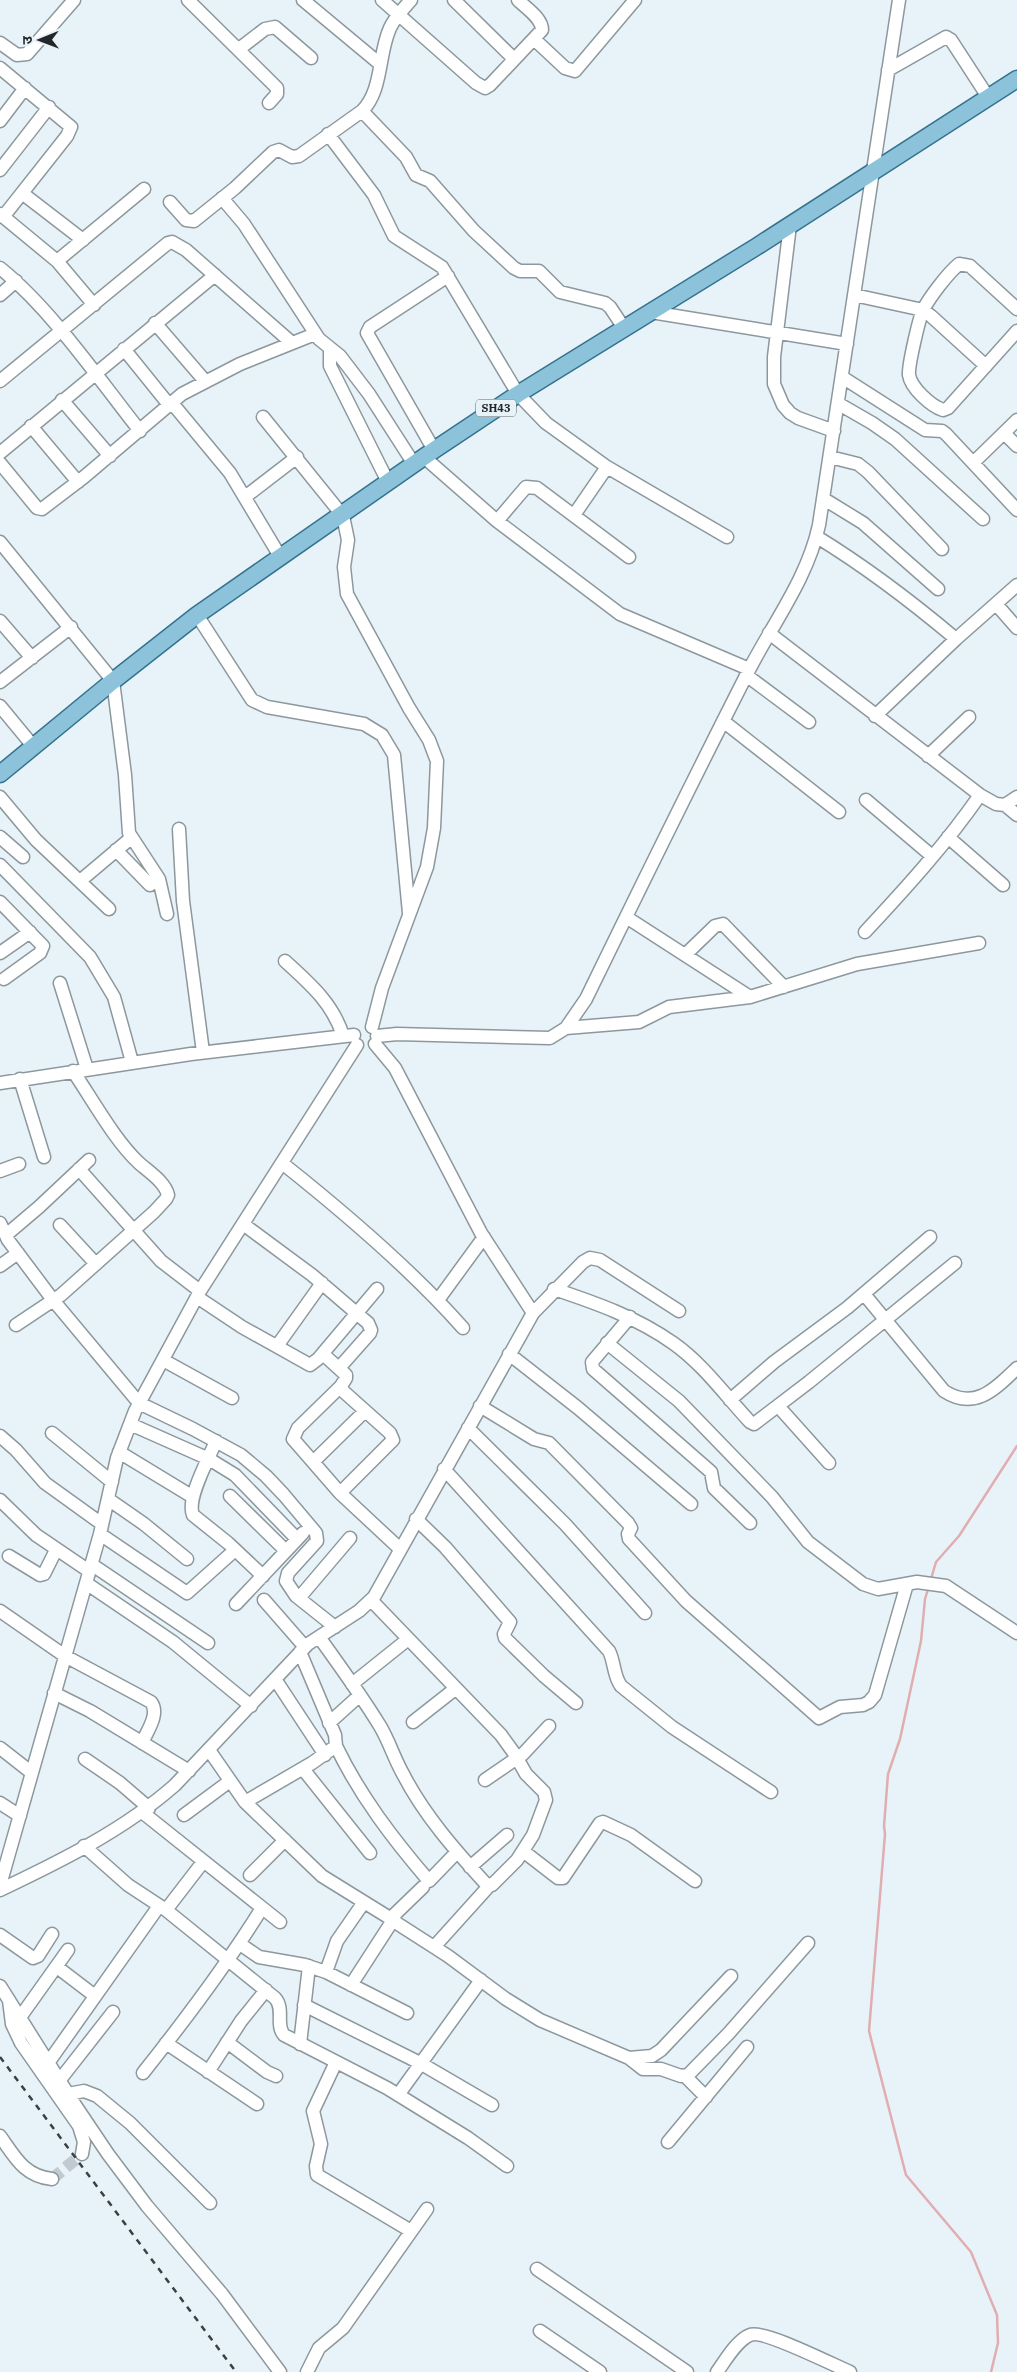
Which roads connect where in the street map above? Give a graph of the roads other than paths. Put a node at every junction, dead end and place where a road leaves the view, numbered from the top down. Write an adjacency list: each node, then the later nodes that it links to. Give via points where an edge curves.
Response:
1 (74, 0): 12 (street, via 28,54 17,55)
2 (188, 0): 13 (street)
3 (303, 0): 16 (street)
4 (382, 0): 10 (street)
5 (411, 0): 10 (street)
6 (454, 0): 15 (street)
7 (518, 0): 11 (street, via 542,26)
8 (635, 0): 11 (street, via 575,71 565,68)
9 (899, 0): 18 (street)
10 (398, 14): 15 (street, via 480,87 490,85); 16 (street, via 390,28)
11 (534, 38): 15 (street)
12 (0, 43)
13 (239, 49): 14 (street, via 265,29 274,27); 22 (street, via 277,88 277,94)
14 (311, 58)
15 (514, 59)
16 (380, 64): 24 (street, via 369,103)
17 (0, 68): 20 (street)
18 (888, 70): 21 (street, via 946,37); 28 (street)
19 (1017, 79): 21 (main road, SH43)
20 (26, 88): 23 (street); 25 (street)
21 (988, 97): 28 (main road, SH43)
22 (269, 103)
23 (49, 107): 27 (street); 30 (street, via 70,124 71,130)
24 (362, 112): 26 (street); 48 (street, via 406,157 416,175 430,181 474,231 514,268 539,271 560,292 605,304)
25 (0, 121)
26 (328, 134): 31 (street, via 295,157 280,150 273,152); 39 (street, via 374,194 394,236 435,260)
27 (0, 170)
28 (872, 173): 34 (main road, SH43); 42 (street)
29 (144, 189): 35 (street)
30 (22, 193): 33 (street); 35 (street)
31 (222, 198): 32 (street, via 190,222); 51 (street, via 244,224)
32 (170, 202)
33 (2, 216): 36 (street)
34 (790, 225): 46 (main road, SH43); 52 (street)
35 (83, 240): 36 (street)
36 (57, 261): 43 (street)
37 (0, 268): 40 (street)
38 (215, 275): 43 (street, via 172,242); 47 (street); 53 (street)
39 (448, 276): 62 (street); 76 (street, via 370,327 367,333)
40 (16, 282): 41 (street); 50 (street)
41 (0, 295)
42 (854, 295): 45 (street); 54 (street)
43 (94, 305): 50 (street)
44 (1017, 309): 45 (street, via 965,264 955,268)
45 (923, 310): 57 (street); 57 (street, via 909,376 933,405 943,410 948,408)
46 (651, 312): 48 (main road, SH43); 52 (street)
47 (155, 323): 56 (street); 61 (street)
48 (624, 328): 62 (main road, SH43)
49 (1017, 331): 57 (street)
50 (61, 332): 58 (street); 60 (street)
51 (315, 334): 53 (street); 55 (street)
52 (777, 334): 54 (street); 70 (street, via 774,384 783,405 798,418)
53 (292, 343): 61 (street)
54 (847, 344): 59 (street)
55 (330, 348): 76 (street); 82 (street, via 330,366)
56 (124, 349): 58 (street); 64 (street)
57 (986, 366)
58 (94, 374): 63 (street); 69 (street)
59 (842, 377): 65 (street); 78 (street, via 925,430 946,434)
60 (0, 381)
61 (205, 382): 64 (street)
62 (518, 394): 76 (main road, SH43); 80 (street, via 558,432)
63 (62, 400): 68 (street); 74 (street)
64 (171, 404): 69 (street); 83 (street, via 230,473)
65 (839, 404): 70 (street); 88 (street, via 895,439)
66 (263, 417): 75 (street)
67 (1017, 420): 71 (street)
68 (31, 426): 73 (street); 81 (street)
69 (140, 431): 74 (street)
70 (834, 431): 77 (street)
71 (1004, 433): 72 (street); 78 (street)
72 (1017, 446)
73 (0, 453)
74 (110, 456): 81 (street)
75 (297, 457): 83 (street); 87 (street)
76 (424, 457): 82 (main road, SH43); 89 (street)
77 (830, 457): 84 (street); 93 (street, via 858,464 868,472)
78 (974, 462): 85 (street)
79 (0, 463): 81 (street, via 40,509)
80 (607, 467): 86 (street); 90 (street)
81 (78, 482)
82 (388, 482): 87 (main road, SH43)
83 (245, 497): 95 (street)
84 (824, 498): 91 (street); 97 (street, via 862,524)
85 (1017, 510)
86 (574, 515): 89 (street, via 530,486); 94 (street)
87 (343, 516): 95 (main road, SH43); 139 (street, via 348,540 344,567 347,594 408,708 429,740 437,761 434,828 427,867)
88 (983, 520)
89 (497, 521): 106 (street, via 620,614)
90 (727, 537)
91 (817, 537): 103 (street, via 800,578); 104 (street, via 849,556)
92 (0, 542): 101 (street)
93 (942, 550)
94 (629, 557)
95 (281, 558): 99 (main road, SH43)
96 (1017, 585): 98 (street)
97 (938, 588)
98 (996, 604): 102 (street); 104 (street)
99 (197, 616): 107 (main road, SH43); 139 (street, via 252,700 267,707 364,724 382,735 394,755)
100 (0, 620): 105 (street)
101 (71, 627): 105 (street); 107 (street)
102 (1017, 628)
103 (769, 633): 106 (street); 110 (street)
104 (956, 639): 110 (street)
105 (32, 658): 108 (street)
106 (748, 672): 112 (street); 113 (street)
107 (113, 681): 114 (main road, SH43); 127 (street)
108 (0, 682)
109 (0, 706): 114 (street)
110 (875, 716): 115 (street)
111 (969, 717): 115 (street)
112 (723, 721): 122 (street); 138 (street)
113 (810, 722)
114 (33, 746): 116 (main road, SH43)
115 (928, 756): 117 (street)
116 (0, 774)
117 (980, 795): 121 (street); 126 (street)
118 (0, 797): 132 (street, via 36,840)
119 (1017, 797): 121 (street)
120 (866, 800): 129 (street)
121 (1005, 805): 123 (street)
122 (839, 812)
123 (1017, 814)
124 (179, 829): 153 (street, via 183,901)
125 (0, 837): 130 (street)
126 (948, 837): 129 (street); 134 (street)
127 (131, 838): 128 (street); 137 (street, via 159,879)
128 (116, 850): 132 (street); 133 (street)
129 (932, 856): 141 (street)
130 (23, 857)
131 (0, 866): 154 (street, via 90,957 114,996)
132 (80, 881): 136 (street)
133 (150, 885)
134 (1003, 885)
135 (0, 902): 140 (street)
136 (109, 909)
137 (167, 914)
138 (626, 917): 144 (street); 150 (street, via 586,998)
139 (409, 918): 151 (street, via 382,988)
140 (30, 932): 143 (street); 146 (street, via 43,949)
141 (865, 932)
142 (979, 943): 148 (street, via 865,962)
143 (0, 953)
144 (685, 955): 148 (street, via 715,926 723,924); 149 (street)
145 (285, 960): 152 (street, via 332,1008)
146 (4, 979)
147 (60, 983): 155 (street)
148 (784, 987): 149 (street)
149 (750, 997): 150 (street, via 669,1007 640,1022 624,1025)
150 (566, 1028): 151 (street, via 550,1038)
151 (374, 1036): 152 (street, via 368,1048); 152 (street, via 360,1026); 170 (street, via 396,1068)
152 (352, 1039): 153 (street); 161 (street)
153 (203, 1052): 154 (street)
154 (132, 1062): 155 (street)
155 (87, 1069): 156 (street)
156 (74, 1070): 157 (street); 168 (street, via 125,1146 167,1189 166,1200)
157 (20, 1079): 158 (street); 159 (street)
158 (0, 1083)
159 (44, 1158)
160 (89, 1160): 163 (street)
161 (282, 1163): 166 (street); 182 (street)
162 (19, 1164): 164 (street)
163 (79, 1169): 168 (street); 169 (street)
164 (0, 1171)
165 (0, 1222): 169 (street)
166 (243, 1224): 176 (street); 179 (street)
167 (60, 1225): 174 (street)
168 (134, 1230): 174 (street); 179 (street, via 161,1261)
169 (6, 1235): 172 (street)
170 (484, 1237): 182 (street); 185 (street)
171 (930, 1237): 180 (street)
172 (18, 1253): 175 (street); 181 (street)
173 (954, 1263): 187 (street)
174 (96, 1264): 181 (street)
175 (0, 1266)
176 (322, 1284): 184 (street); 191 (street)
177 (377, 1289): 184 (street)
178 (554, 1289): 183 (street, via 583,1262 595,1258); 185 (street); 186 (street)
179 (199, 1294): 191 (street, via 242,1327); 194 (street)
180 (864, 1294): 187 (street); 199 (street, via 774,1362)
181 (53, 1300): 188 (street); 200 (street)
182 (438, 1300): 189 (street)
183 (679, 1311)
184 (357, 1312): 192 (street); 195 (street, via 371,1330)
185 (533, 1313): 193 (street)
186 (630, 1317): 190 (street); 199 (street, via 674,1344 704,1370)
187 (886, 1320): 196 (street, via 944,1391 955,1398 969,1400 982,1396); 202 (street)
188 (16, 1326)
189 (463, 1328)
190 (608, 1344): 222 (street, via 592,1362 593,1369 711,1472 714,1488); 235 (street, via 679,1401 772,1496 813,1546 873,1589)
191 (277, 1346): 192 (street, via 310,1365)
192 (323, 1354): 195 (street)
193 (509, 1354): 201 (street); 220 (street)
194 (163, 1360): 198 (street); 200 (street)
195 (339, 1368): 197 (street, via 346,1378)
196 (1017, 1368)
197 (341, 1386): 203 (street); 211 (street, via 294,1432 295,1443)
198 (232, 1398)
199 (730, 1400): 202 (street, via 754,1424)
200 (139, 1403): 204 (street); 208 (street)
201 (480, 1406): 205 (street); 235 (street, via 534,1439 549,1443 628,1523 631,1528 628,1539 686,1601 818,1718 840,1707 863,1705 875,1695)
202 (778, 1406): 212 (street)
203 (365, 1410): 211 (street); 215 (street, via 390,1433 393,1440)
204 (130, 1424): 209 (street); 210 (street)
205 (468, 1428): 213 (street); 241 (street, via 565,1524)
206 (52, 1433): 214 (street)
207 (0, 1436): 224 (street, via 45,1482)
208 (216, 1441): 210 (street); 223 (street, via 241,1455 266,1476)
209 (119, 1452): 214 (street); 217 (street)
210 (209, 1458): 217 (street); 226 (street, via 235,1475)
211 (313, 1462): 215 (street)
212 (830, 1463)
213 (444, 1469): 221 (street); 271 (street, via 608,1651 621,1686 672,1727)
214 (112, 1482): 218 (street)
215 (340, 1493): 227 (street)
216 (230, 1496): 230 (street)
217 (193, 1497): 229 (street, via 193,1515)
218 (108, 1499): 224 (street); 232 (street, via 172,1545)
219 (0, 1500): 228 (street)
220 (691, 1504)
221 (416, 1518): 227 (street); 254 (street, via 510,1622 505,1638)
222 (750, 1523)
223 (310, 1525): 226 (street); 236 (street, via 318,1537 317,1541 286,1577 287,1585)
224 (101, 1529): 229 (street, via 187,1593); 233 (street)
225 (350, 1538): 236 (street)
226 (297, 1539): 230 (street)
227 (399, 1548): 238 (street)
228 (56, 1550): 231 (street, via 44,1574 40,1575); 233 (street)
229 (235, 1550): 234 (street)
230 (286, 1551): 234 (street)
231 (9, 1556)
232 (186, 1559)
233 (89, 1573): 246 (street); 248 (street); 255 (street)
234 (263, 1576): 239 (street)
235 (912, 1583): 243 (street, via 950,1587)
236 (299, 1598): 242 (street)
237 (264, 1600): 247 (street)
238 (371, 1600): 242 (street); 245 (street)
239 (236, 1604)
240 (0, 1611): 248 (street)
241 (645, 1613)
242 (335, 1627): 244 (street)
243 (1017, 1633)
244 (319, 1637): 247 (street); 250 (street)
245 (408, 1640): 250 (street); 251 (street)
246 (208, 1643)
247 (303, 1650): 249 (street); 257 (street)
248 (65, 1656): 252 (street); 259 (street, via 150,1702 155,1710 154,1716)
249 (275, 1679): 255 (street); 263 (street)
250 (352, 1684): 253 (street)
251 (455, 1689): 256 (street); 264 (street, via 501,1735)
252 (54, 1694): 259 (street, via 90,1711); 268 (street)
253 (360, 1695): 257 (street); 281 (street, via 388,1740 416,1797)
254 (576, 1703)
255 (251, 1706): 262 (street)
256 (413, 1722)
257 (329, 1723): 260 (street)
258 (549, 1726): 264 (street)
259 (142, 1743): 267 (street)
260 (336, 1746): 263 (street); 281 (street, via 370,1807 428,1881)
261 (0, 1748): 268 (street)
262 (209, 1750): 267 (street); 270 (street)
263 (325, 1755): 266 (street)
264 (518, 1758): 269 (street); 280 (street, via 526,1774 546,1796 533,1835)
265 (85, 1759): 274 (street, via 127,1789)
266 (303, 1769): 273 (street); 282 (street)
267 (189, 1771): 274 (street)
268 (32, 1773): 276 (street)
269 (485, 1780)
270 (230, 1781): 273 (street); 275 (street)
271 (772, 1792)
272 (0, 1802): 276 (street)
273 (246, 1802): 278 (street)
274 (145, 1810): 279 (street); 283 (street)
275 (184, 1815)
276 (20, 1816): 285 (street)
277 (507, 1835): 284 (street)
278 (285, 1840): 286 (street); 292 (street, via 322,1876)
279 (84, 1846): 291 (street); 293 (street, via 128,1885)
280 (523, 1851): 287 (street, via 558,1878 563,1878 603,1822 631,1835); 289 (street)
281 (457, 1852): 284 (street)
282 (370, 1853)
283 (203, 1862): 293 (street); 294 (street)
284 (470, 1867): 289 (street)
285 (2, 1868): 288 (street)
286 (250, 1875)
287 (696, 1881)
288 (0, 1885)
289 (489, 1886): 301 (street)
290 (422, 1887): 295 (street, via 394,1915)
291 (0, 1890)
292 (364, 1902): 295 (street); 306 (street, via 337,1942)
293 (162, 1908): 303 (street); 312 (street)
294 (262, 1908): 296 (street); 300 (street)
295 (393, 1920): 301 (street); 309 (street)
296 (280, 1922)
297 (52, 1934): 298 (street, via 34,1958)
298 (0, 1935)
299 (808, 1943): 329 (street, via 729,2033)
300 (240, 1944): 303 (street); 304 (street, via 259,1957)
301 (434, 1947): 308 (street)
302 (68, 1950): 305 (street)
303 (229, 1960): 311 (street); 319 (street)
304 (308, 1966): 306 (street); 314 (street)
305 (56, 1967): 312 (street); 317 (street)
306 (326, 1972): 309 (street)
307 (731, 1976): 322 (street, via 661,2050 652,2056)
308 (481, 1980): 322 (street, via 534,2017); 325 (street)
309 (351, 1985): 316 (street)
310 (0, 1986): 313 (street)
311 (266, 1990): 318 (street); 320 (street, via 280,2006 281,2032)
312 (96, 1996): 324 (street)
313 (9, 1999): 317 (street); 338 (street, via 12,2024 21,2043 79,2126 84,2142)
314 (304, 2005): 320 (street); 325 (street)
315 (113, 2012): 330 (street)
316 (407, 2013)
317 (21, 2016): 324 (street)
318 (227, 2042): 326 (street); 328 (street)
319 (166, 2043): 326 (street); 327 (street)
320 (300, 2044): 323 (street)
321 (747, 2047): 333 (street)
322 (628, 2058): 329 (street, via 644,2069 661,2069)
323 (336, 2062): 332 (street); 343 (street, via 313,2111 321,2144 317,2175)
324 (48, 2063): 330 (street)
325 (420, 2063): 332 (street); 335 (street)
326 (208, 2072): 334 (street)
327 (142, 2073)
328 (276, 2076)
329 (685, 2076): 333 (street)
330 (59, 2081): 331 (street)
331 (68, 2094): 341 (street, via 84,2091 97,2096 130,2123); 346 (street, via 148,2206 222,2294)
332 (398, 2095): 339 (street)
333 (706, 2097): 337 (street)
334 (257, 2104)
335 (492, 2105)
336 (0, 2136): 340 (street, via 31,2174)
337 (668, 2142)
338 (82, 2154)
339 (507, 2166)
340 (52, 2178)
341 (210, 2203)
342 (427, 2209): 343 (street)
343 (412, 2231): 347 (street, via 342,2328 319,2348)
344 (537, 2268): 349 (street)
345 (540, 2331): 348 (street)
346 (280, 2372)
347 (307, 2372)
348 (600, 2372)
349 (687, 2372)
350 (717, 2372): 351 (street, via 747,2335 757,2333)
351 (850, 2372)

